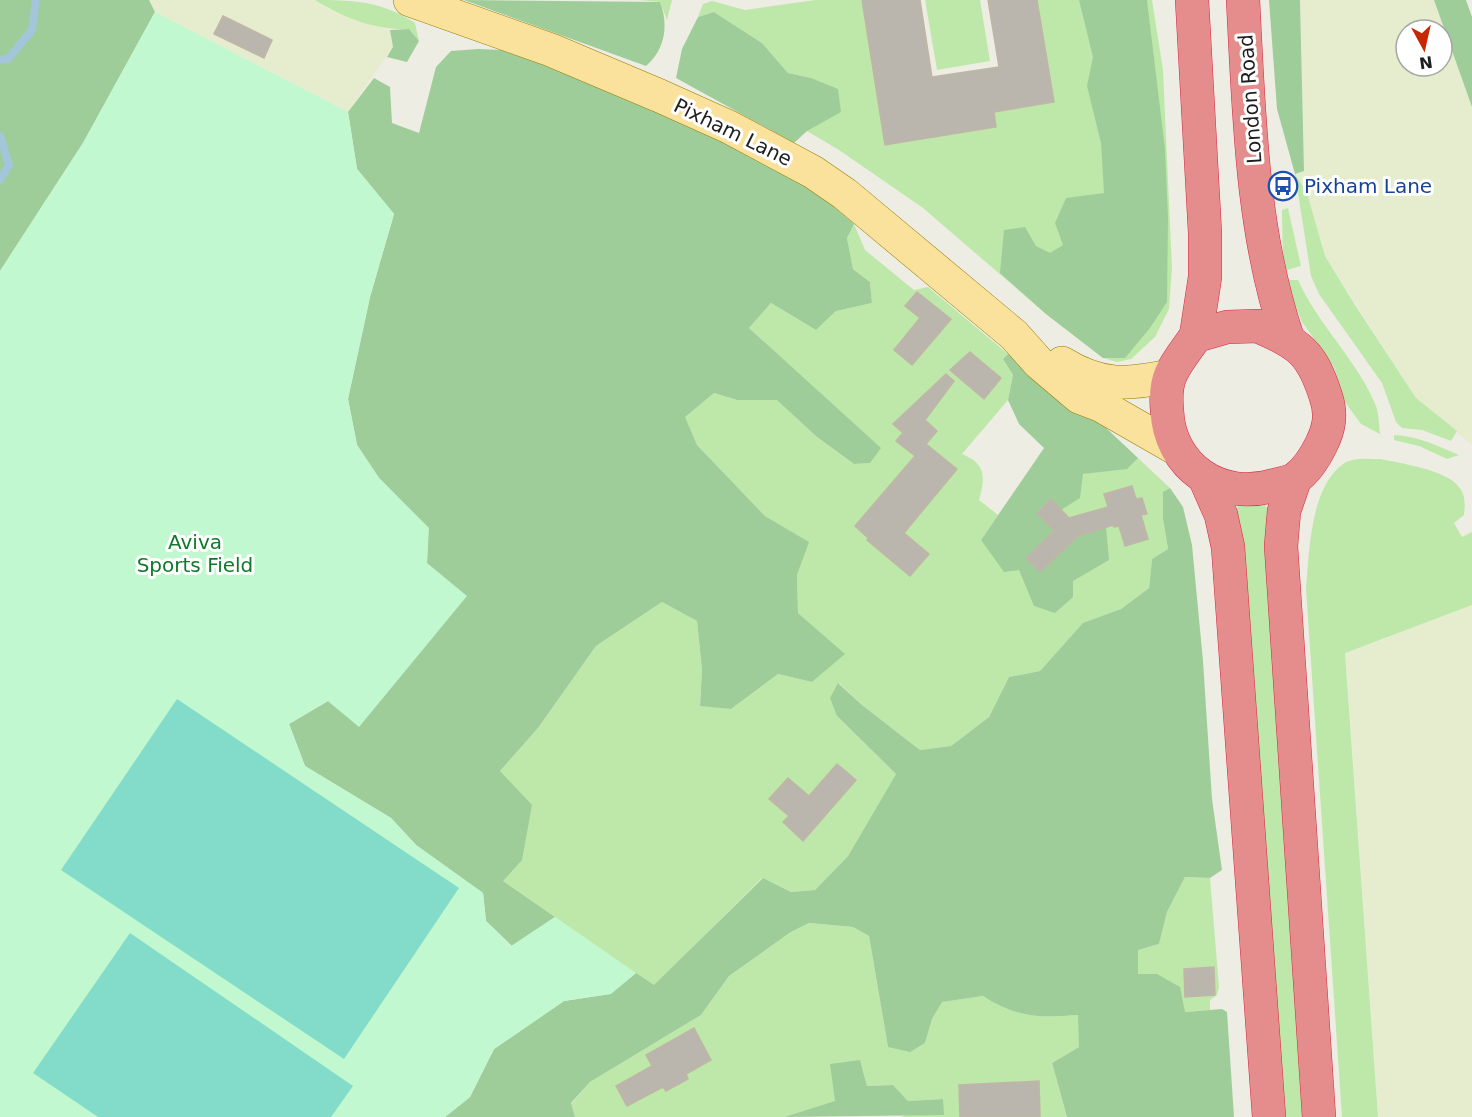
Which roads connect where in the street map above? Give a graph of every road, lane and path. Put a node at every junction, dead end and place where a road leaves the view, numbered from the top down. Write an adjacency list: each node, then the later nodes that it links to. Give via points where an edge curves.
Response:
1 (410, 0): 4 (main road, Pixham Lane, via 551,50 660,96 813,172 845,194)
2 (1192, 0): 5 (highway, via 1205,234 1205,277)
3 (1244, 0): 6 (highway, London Road, via 1260,221 1268,275)
4 (1014, 335): 7 (main road, Pixham Lane, via 1093,379 1119,384); 8 (main road, Pixham Lane, via 1039,363 1079,397)
5 (1196, 336): 6 (highway, via 1227,327 1258,326); 7 (highway)
6 (1288, 339): 9 (highway, via 1309,356 1330,407 1329,428 1317,453)
7 (1170, 376): 8 (highway, via 1167,423)
8 (1175, 448): 10 (highway)
9 (1295, 479): 10 (highway, via 1265,488 1239,490); 12 (highway, via 1284,511 1281,546)
10 (1206, 481): 11 (highway, via 1221,515 1228,547)
11 (1269, 1117)
12 (1319, 1117)

